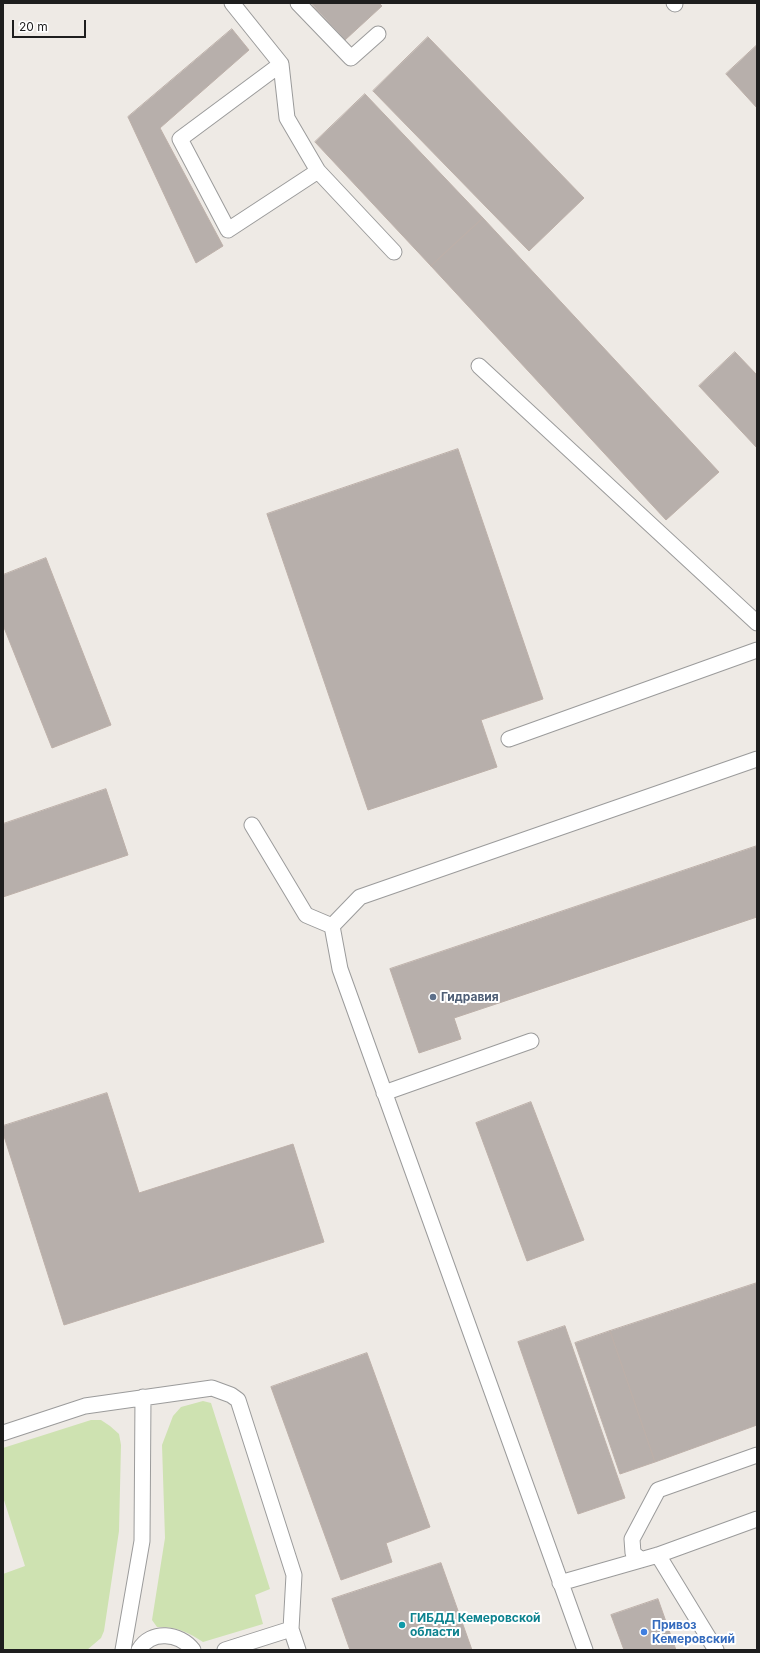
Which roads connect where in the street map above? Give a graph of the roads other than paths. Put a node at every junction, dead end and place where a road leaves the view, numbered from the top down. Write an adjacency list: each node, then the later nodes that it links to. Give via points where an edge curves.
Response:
1 (232, 3): 4 (lane)
2 (298, 3): 3 (lane, via 351,58)
3 (378, 34)
4 (281, 64): 5 (lane, via 287,118); 5 (lane, via 180,139 228,230)
5 (318, 171): 6 (lane)
6 (394, 252)
7 (479, 366): 8 (lane)
8 (757, 623)
9 (757, 650): 10 (lane)
10 (509, 739)
11 (757, 759): 13 (lane, via 360,897)
12 (252, 825): 13 (lane, via 306,915)
13 (332, 926): 15 (lane, via 340,970)
14 (531, 1041): 15 (lane)
15 (384, 1093): 22 (lane)
16 (143, 1397): 17 (lane, via 85,1406); 23 (lane, via 212,1388 238,1400 294,1575); 24 (lane, via 142,1541)
17 (3, 1433)
18 (757, 1455): 21 (lane, via 658,1490 632,1539 633,1553)
19 (757, 1519): 20 (lane)
20 (658, 1555): 21 (lane); 30 (lane)
21 (641, 1560): 22 (lane)
22 (560, 1583): 29 (lane)
23 (291, 1629): 27 (lane); 28 (lane)
24 (123, 1650)
25 (138, 1650): 26 (lane, via 151,1639 164,1635 177,1637)
26 (193, 1650)
27 (225, 1650)
28 (298, 1650)
29 (585, 1650)
30 (716, 1650)

